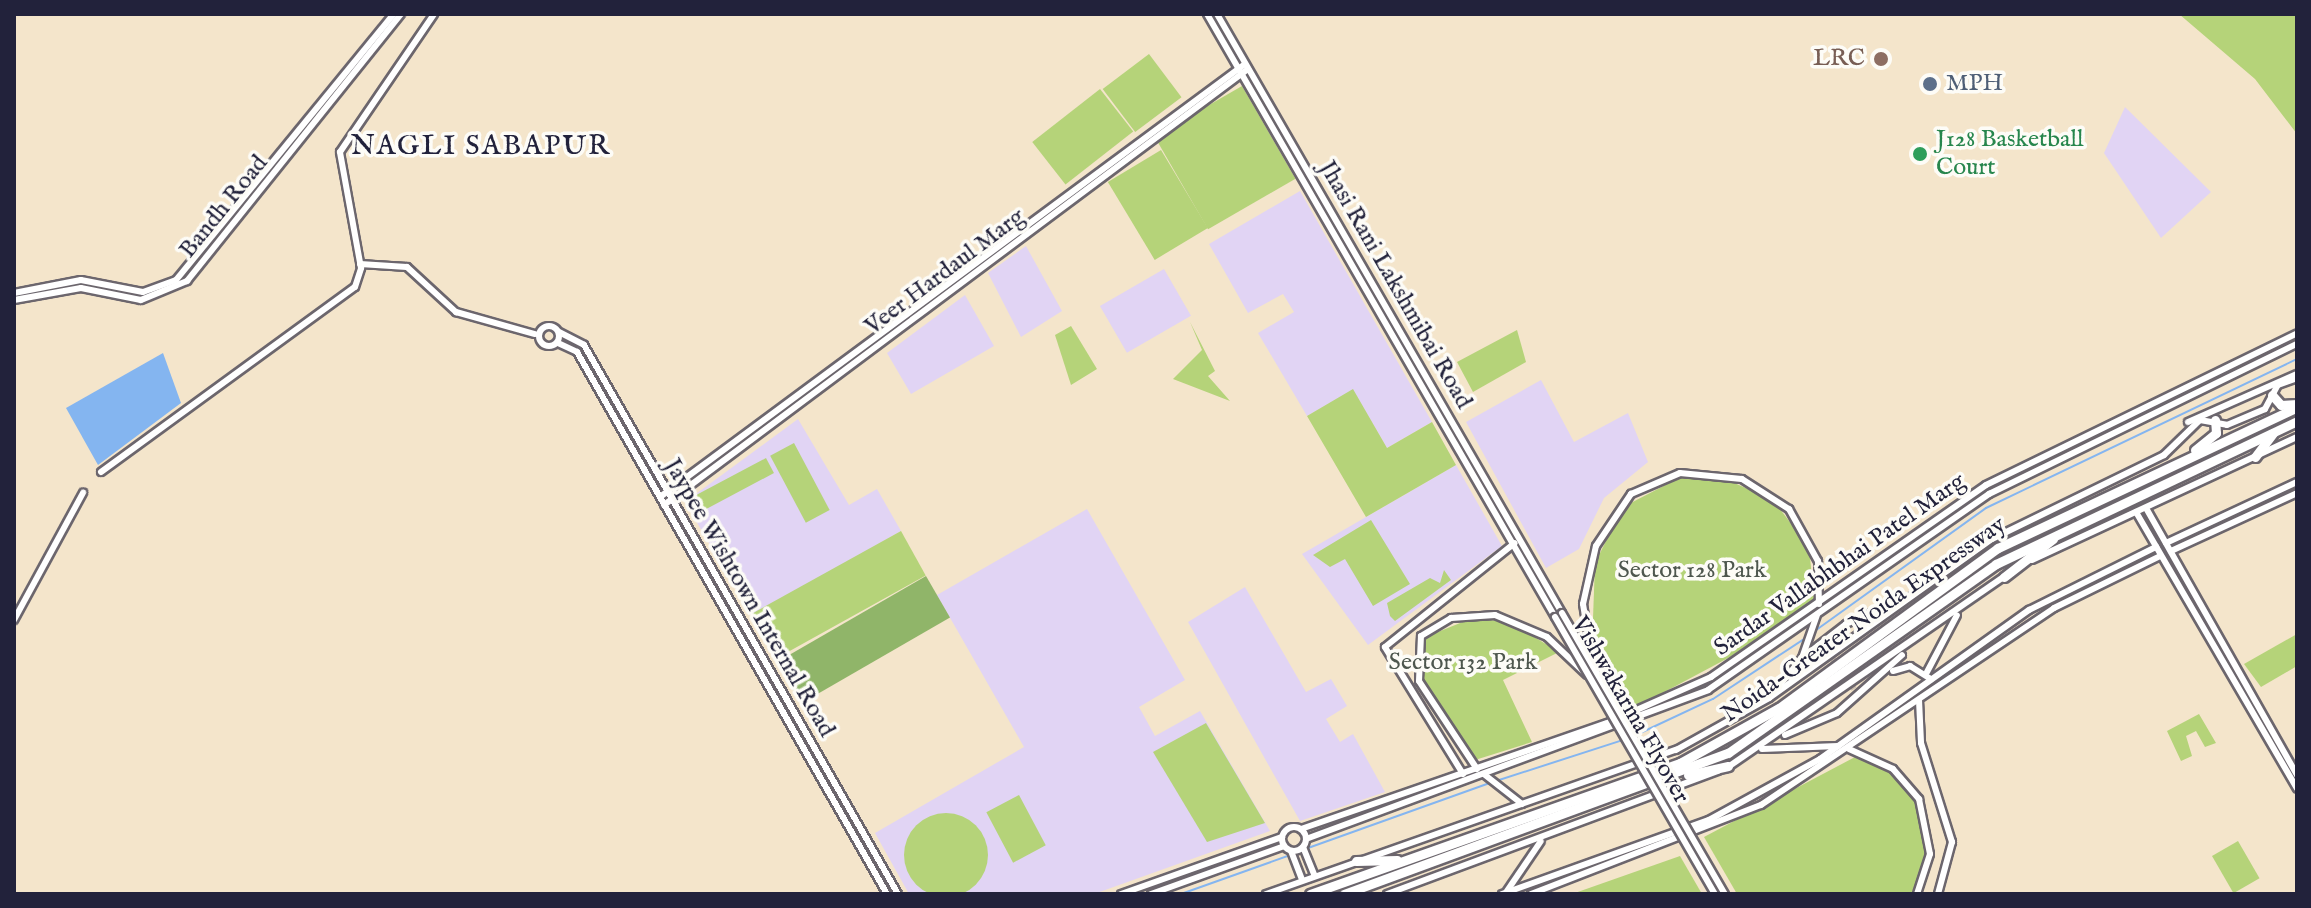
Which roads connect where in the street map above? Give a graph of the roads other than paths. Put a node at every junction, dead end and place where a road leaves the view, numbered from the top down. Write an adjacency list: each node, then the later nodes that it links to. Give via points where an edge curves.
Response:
1 (394, 14): 8 (street, Bandh Road, via 187,271 143,292)
2 (401, 14): 8 (street, Bandh Road, via 187,281 141,300)
3 (434, 14): 7 (street, via 340,152)
4 (1207, 14): 6 (street, Jhasi Rani Lakshmibai Road)
5 (1217, 14): 6 (street, Jhasi Rani Lakshmibai Road)
6 (1244, 69): 32 (street, Veer Hardaul Marg); 33 (street, Veer Hardaul Marg); 37 (street, Jhasi Rani Lakshmibai Road)
7 (360, 264): 13 (street, via 407,267 456,312); 28 (street, via 360,279 339,305)
8 (81, 284): 9 (street, Bandh Road); 10 (street, Bandh Road)
9 (14, 293)
10 (14, 300)
11 (559, 332): 13 (street, via 544,328); 14 (street); 32 (street, Jaypee Wishtown Internal Road, via 584,345)
12 (2297, 333): 45 (street, Sardar Vallabhbhai Patel Marg, via 1986,485)
13 (535, 334): 14 (street, Jaypee Wishtown Internal Road)
14 (558, 343): 32 (street, Jaypee Wishtown Internal Road, via 577,352)
15 (2297, 344): 48 (street, Sardar Vallabhbhai Patel Marg, via 2220,387 2000,488)
16 (2297, 376): 17 (street); 18 (street)
17 (2261, 386): 18 (street); 19 (street)
18 (2272, 395): 20 (highway, via 2281,405); 21 (street, via 2267,407 2231,425)
19 (2216, 406): 21 (street); 26 (street)
20 (2297, 406): 27 (highway, Noida-Greater Noida Expressway)
21 (2215, 420): 26 (street, via 2192,424 2164,455); 27 (highway, via 2207,442)
22 (2297, 421): 23 (highway, Noida-Greater Noida Expressway)
23 (2273, 433): 25 (highway); 36 (highway, Noida-Greater Noida Expressway)
24 (2297, 437): 25 (street)
25 (2255, 457): 34 (street)
26 (2141, 465): 44 (street, via 1992,539)
27 (2167, 468): 83 (highway, Noida-Greater Noida Expressway, via 1990,553 1722,742)
28 (101, 472)
29 (2297, 482): 38 (street)
30 (83, 493): 49 (street)
31 (2297, 493): 40 (street)
32 (663, 495): 33 (street, Jaypee Wishtown Internal Road)
33 (668, 503): 89 (street, Jaypee Wishtown Internal Road); 90 (street, Jaypee Wishtown Internal Road)
34 (2146, 508): 35 (street); 38 (street)
35 (2136, 512): 39 (street); 43 (street)
36 (2086, 517): 43 (highway); 72 (highway, Noida-Greater Noida Expressway, via 1996,564 1786,718)
37 (1517, 542): 42 (street, Jhasi Rani Lakshmibai Road); 47 (street, Vishwakarma Flyover); 69 (street, via 1385,647)
38 (2166, 543): 40 (street)
39 (2156, 547): 41 (street); 57 (street, via 2029,610)
40 (2171, 551): 70 (street)
41 (2160, 556): 61 (street, via 2054,608); 73 (street)
42 (1540, 575): 47 (street, Vishwakarma Flyover)
43 (2004, 577): 46 (street)
44 (1902, 600): 51 (street, via 1861,615); 62 (street)
45 (1820, 603): 48 (street); 54 (street, via 1818,561 1789,509 1759,485 1702,471 1661,479 1620,504 1596,546 1583,604); 68 (street, Sardar Vallabhbhai Patel Marg, via 1711,677)
46 (1962, 607): 52 (street); 56 (street)
47 (1558, 615): 54 (street, Vishwakarma Flyover, bridge); 58 (street, Vishwakarma Flyover, bridge)
48 (1817, 615): 50 (street); 71 (street, Sardar Vallabhbhai Patel Marg, via 1708,690)
49 (14, 620)
50 (1810, 638): 51 (street); 53 (street)
51 (1824, 648): 53 (street)
52 (1903, 652): 55 (street); 63 (street)
53 (1802, 658): 62 (street)
54 (1594, 669): 87 (street, Vishwakarma Flyover, bridge)
55 (1893, 671): 56 (street); 60 (street)
56 (1927, 672): 57 (street)
57 (1931, 679): 64 (street)
58 (1592, 680): 68 (street, via 1532,628 1475,614 1436,625 1416,645 1425,694); 87 (street, Vishwakarma Flyover, bridge)
59 (1854, 689): 60 (street)
60 (1859, 696): 63 (street, via 1819,724)
61 (1919, 700): 65 (street); 100 (street, via 1921,743 1952,842)
62 (1759, 704): 74 (street, via 1676,750)
63 (1782, 735): 66 (street)
64 (1838, 746): 66 (street); 75 (street)
65 (1849, 749): 75 (street); 99 (street, via 1893,769 1919,799 1930,854)
66 (1757, 750): 67 (street)
67 (1728, 766): 72 (highway); 78 (street)
68 (1477, 769): 69 (street, Sardar Vallabhbhai Patel Marg)
69 (1463, 774): 76 (street, Sardar Vallabhbhai Patel Marg)
70 (2297, 775)
71 (1488, 776): 74 (street); 79 (street, Sardar Vallabhbhai Patel Marg)
72 (1672, 778): 95 (highway, Noida-Greater Noida Expressway)
73 (2297, 789)
74 (1522, 804): 84 (street)
75 (1710, 824): 88 (street); 97 (street)
76 (1301, 829): 77 (street, Sardar Vallabhbhai Patel Marg); 79 (street)
77 (1282, 837): 80 (street); 91 (street, Sardar Vallabhbhai Patel Marg)
78 (1543, 838): 88 (street); 96 (street)
79 (1306, 839): 81 (street)
80 (1284, 846): 82 (street); 92 (street)
81 (1303, 847): 82 (street); 85 (street)
82 (1291, 851): 86 (street)
83 (1410, 859): 84 (highway); 94 (highway, Noida-Greater Noida Expressway)
84 (1356, 861): 85 (street)
85 (1315, 876): 86 (street)
86 (1302, 880): 93 (street)
87 (1714, 889): 98 (street, Vishwakarma Flyover, bridge)
88 (1505, 893)
89 (887, 894)
90 (898, 894)
91 (1121, 894)
92 (1151, 894)
93 (1266, 894)
94 (1310, 894)
95 (1344, 894)
96 (1387, 894)
97 (1531, 894)
98 (1726, 894)
99 (1917, 894)
100 (1938, 894)

